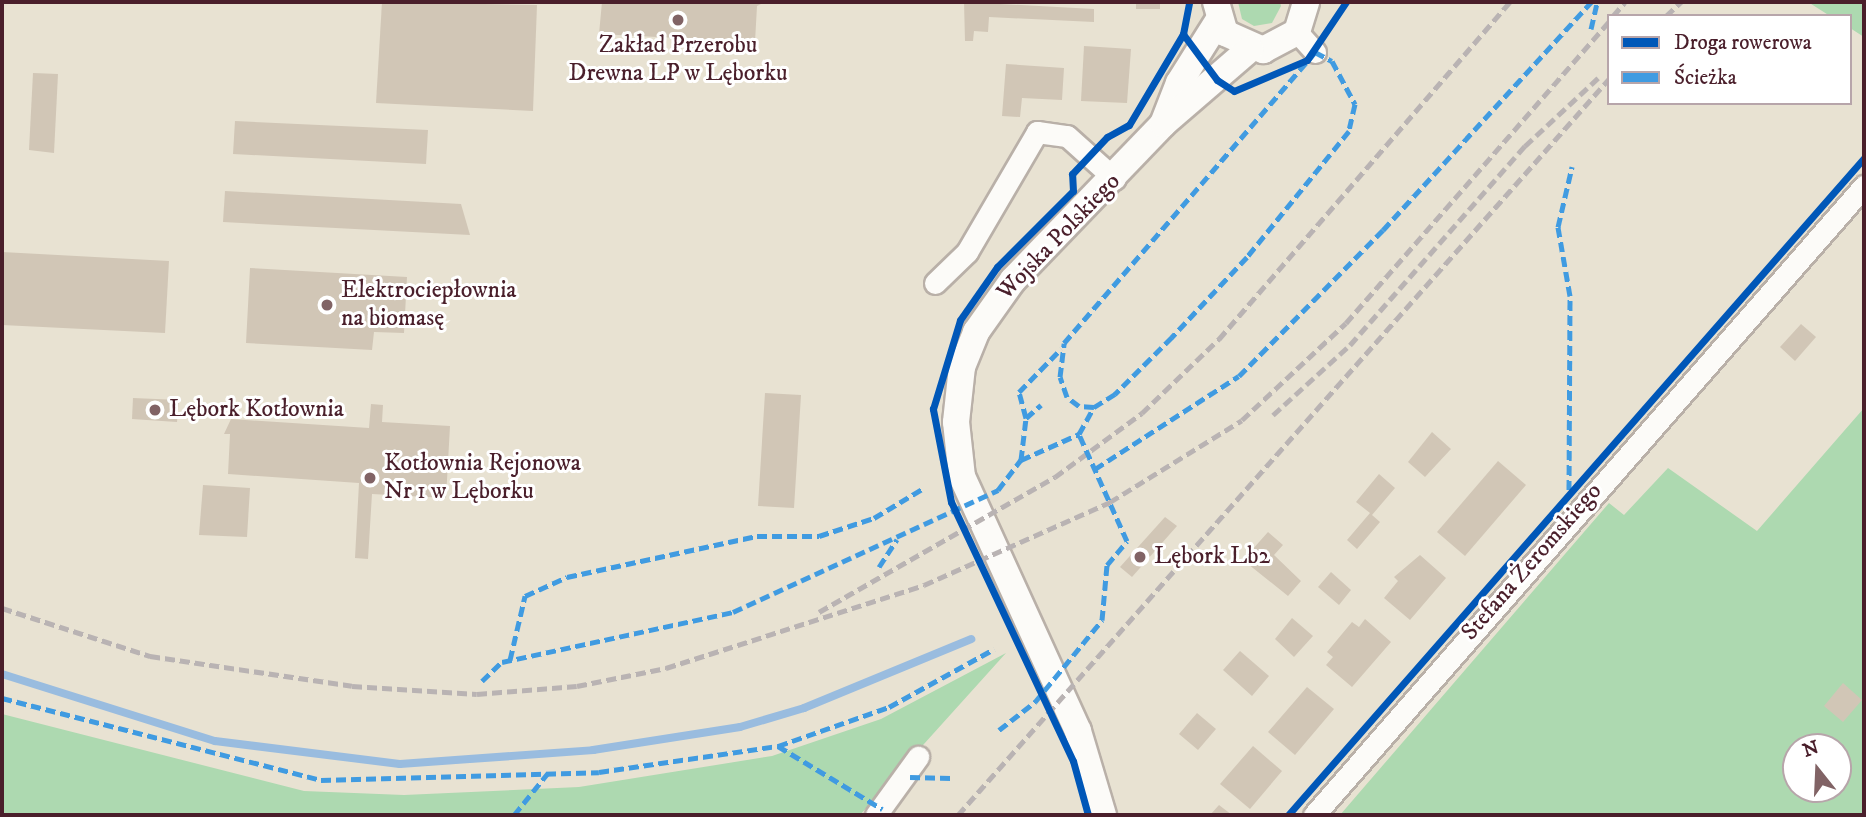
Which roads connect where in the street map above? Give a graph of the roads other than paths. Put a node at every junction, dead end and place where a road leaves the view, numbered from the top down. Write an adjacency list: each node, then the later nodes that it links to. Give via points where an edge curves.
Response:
1 (1306, 2): 3 (street)
2 (1217, 12): 4 (street); 6 (street, Wojska Polskiego)
3 (1297, 32): 4 (street, via 1276,48); 5 (street)
4 (1250, 49): 6 (street, Wojska Polskiego)
5 (1315, 52)
6 (1163, 124): 7 (street, Wojska Polskiego)
7 (1115, 179): 9 (street, via 1067,136 1037,132 967,252); 12 (street, Wojska Polskiego, via 1002,293 976,332 961,377 956,422 962,477 1087,754)
8 (1864, 187): 13 (street, Stefana Żeromskiego)
9 (935, 283)
10 (918, 757): 11 (street)
11 (876, 815)
12 (1104, 815)
13 (1314, 815)

